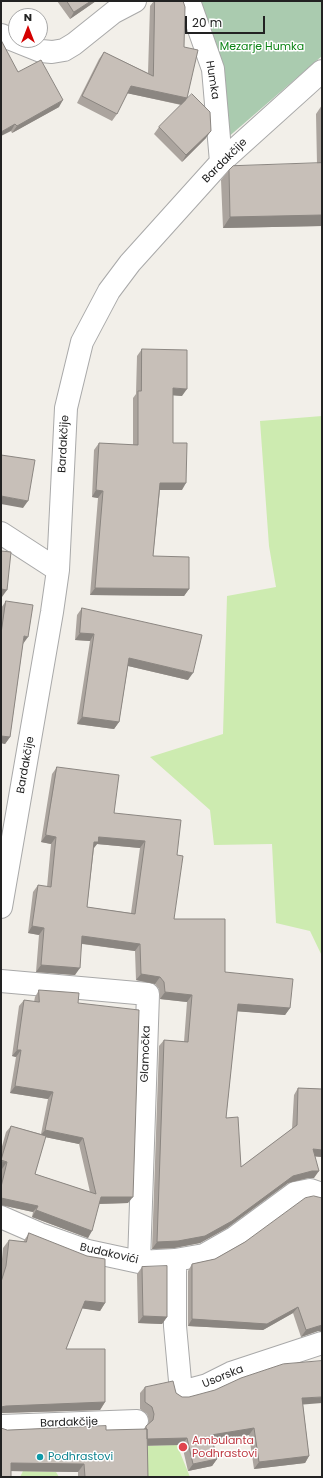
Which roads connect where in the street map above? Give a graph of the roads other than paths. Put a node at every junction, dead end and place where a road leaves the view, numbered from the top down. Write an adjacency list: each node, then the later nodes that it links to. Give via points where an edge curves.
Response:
1 (135, 1): 3 (street, via 114,12 64,50 41,51)
2 (190, 1): 5 (street, Humka, via 213,69)
3 (1, 35)
4 (322, 71): 5 (street, Bardakčije)
5 (221, 162): 7 (street, Bardakčije, via 130,263 109,291 82,342 66,408)
6 (1, 533): 7 (street)
7 (58, 570): 8 (street, Bardakčije)
8 (1, 907)
9 (1, 981): 13 (street, Glamočka, via 148,994)
10 (322, 1194): 12 (street, Budakovići, via 310,1190 295,1194 234,1238 204,1255)
11 (1, 1217): 13 (street, Budakovići, via 88,1251)
12 (176, 1260): 13 (street, Budakovići); 14 (street, Usorska, via 176,1326 181,1392)
13 (139, 1262)
14 (322, 1343)
15 (137, 1421): 16 (street, Bardakčije)
16 (1, 1426)

